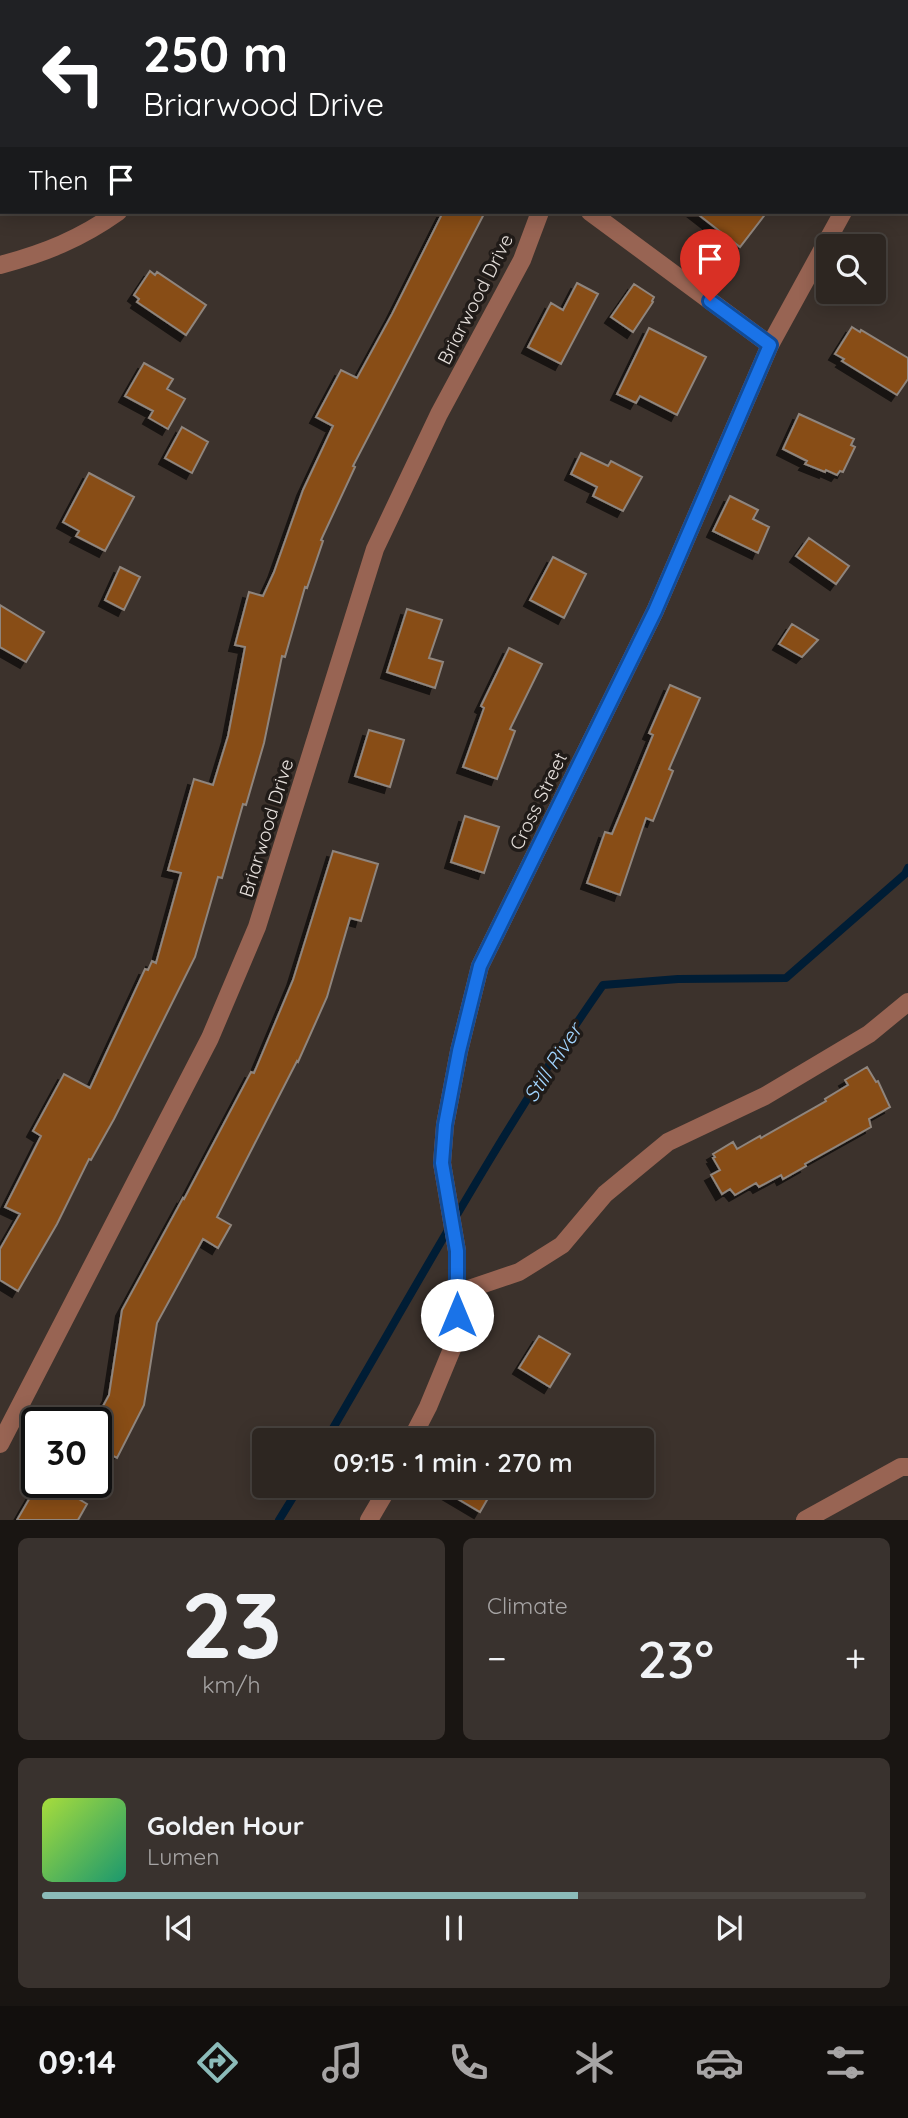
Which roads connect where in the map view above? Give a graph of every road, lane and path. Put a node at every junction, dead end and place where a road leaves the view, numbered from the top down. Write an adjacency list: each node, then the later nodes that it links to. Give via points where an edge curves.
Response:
1 (115, 214): 5 (street, via 43,253)
2 (539, 214): 10 (street, Briarwood Drive, via 522,260 439,414 375,549 257,928 210,1038)
3 (593, 214): 6 (street)
4 (841, 214): 6 (street, Cross Street)
5 (0, 265)
6 (770, 345): 8 (street, Cross Street, via 655,611 480,966 445,1125 442,1163 457,1251)
7 (908, 1002): 8 (street, via 869,1034 765,1096 668,1142 604,1194 562,1245 519,1272)
8 (457, 1293): 9 (street, Cross Street, via 457,1337)
9 (416, 1428)
10 (0, 1444)
11 (908, 1467): 14 (street)
12 (381, 1498): 13 (street)
13 (369, 1520)
14 (805, 1520)

